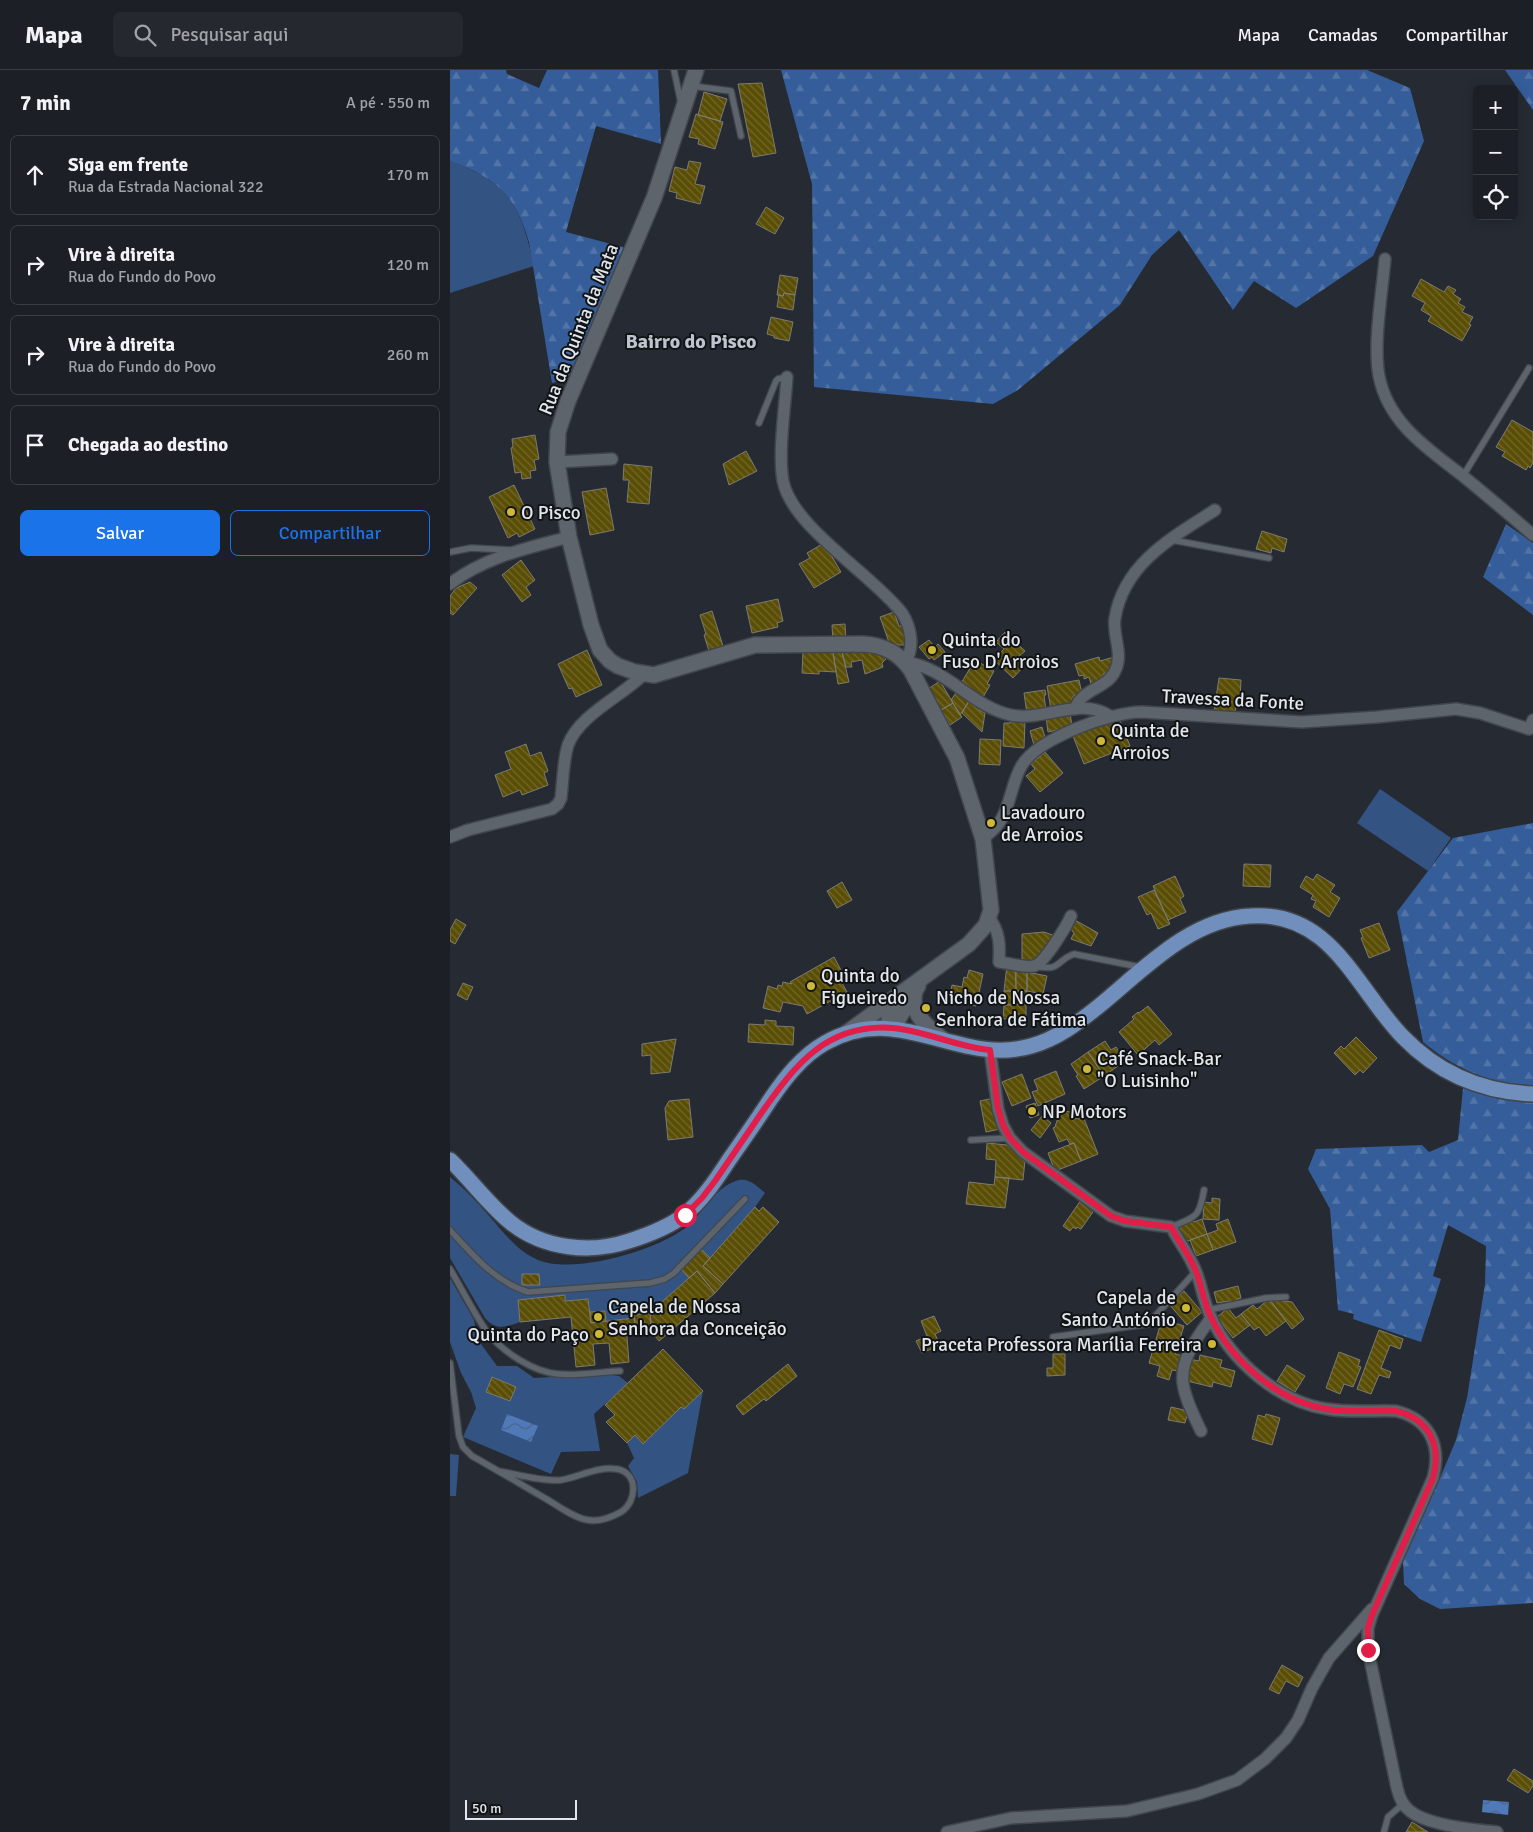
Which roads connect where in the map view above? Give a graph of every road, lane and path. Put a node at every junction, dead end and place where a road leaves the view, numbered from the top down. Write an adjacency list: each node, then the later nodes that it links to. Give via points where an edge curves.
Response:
1 (674, 70): 4 (lane)
2 (696, 70): 3 (street, Rua da Quinta da Mata)
3 (691, 85): 4 (street, Rua da Quinta da Mata); 5 (lane, via 731,91)
4 (683, 110): 11 (street, Rua da Quinta da Mata, via 654,198 568,401 558,432)
5 (741, 136)
6 (1385, 259): 12 (street, via 1377,357 1382,388 1396,416 1408,430)
7 (1529, 368): 12 (lane)
8 (787, 378): 9 (lane, via 776,381); 21 (street, via 782,466 786,491 794,507 902,613 911,645)
9 (760, 423)
10 (612, 459): 11 (street)
11 (557, 462): 15 (street, Rua da Quinta da Mata)
12 (1463, 476): 14 (street)
13 (1215, 510): 16 (street)
14 (1533, 535)
15 (569, 537): 17 (street); 22 (street, Rua da Quinta da Mata, via 600,650 618,666)
16 (1170, 540): 19 (lane); 23 (street, via 1141,565 1118,606 1114,624 1118,658 1114,673 1084,695)
17 (520, 551): 18 (lane, via 472,548); 20 (street, via 472,570)
18 (450, 552)
19 (1269, 558)
20 (450, 584)
21 (905, 662): 22 (street, Rua da Quinta da Mata, via 886,648 870,644 764,644 664,673); 23 (street, via 928,668 1008,715); 27 (street, Rua da Quinta da Mata, via 957,758)
22 (644, 674): 26 (street, via 577,729 568,744 558,804 552,809)
23 (1075, 709): 24 (street, via 1094,709)
24 (1110, 716): 25 (street, Travessa da Fonte, via 1142,712 1302,722 1451,709 1480,713 1530,729); 27 (street, Travessa da Fonte, via 1050,742 1029,756 1019,771 1001,820)
25 (1533, 720)
26 (450, 837)
27 (983, 839): 29 (street, Rua da Quinta da Mata, via 992,904)
28 (1071, 916): 30 (street, via 1061,935)
29 (989, 918): 30 (street, via 999,937 999,962); 32 (street, via 976,938)
30 (1036, 966): 31 (lane, via 1054,968 1074,954)
31 (1145, 968): 38 (main road, via 1079,1022 1055,1036 1030,1047); 39 (main road, via 1186,938 1226,920 1263,915 1289,921 1319,936 1339,954 1393,1026 1436,1065 1478,1085)
32 (929, 973): 33 (street); 34 (street)
33 (919, 985): 35 (street); 37 (street, via 914,1000 916,1012)
34 (901, 994): 35 (street, via 889,1014 889,1022); 36 (street)
35 (894, 1028): 36 (main road); 37 (main road)
36 (845, 1034): 42 (main road, via 818,1047 794,1068 715,1181 691,1209 664,1228 625,1242 577,1248 532,1236 505,1217)
37 (942, 1039): 38 (main road)
38 (990, 1050): 40 (street, via 998,1108)
39 (1533, 1094)
40 (1010, 1138): 41 (lane); 45 (street, via 1023,1152 1111,1216)
41 (971, 1140)
42 (450, 1160)
43 (1204, 1190): 45 (lane, via 1197,1215)
44 (745, 1199): 46 (lane, via 674,1273 650,1283 528,1292 515,1288 490,1271)
45 (1171, 1227): 48 (street)
46 (450, 1230)
47 (450, 1269): 53 (lane, via 487,1331 520,1360 558,1374)
48 (1196, 1271): 50 (street); 51 (lane, via 1148,1324)
49 (1286, 1298): 50 (lane, via 1272,1297)
50 (1210, 1314): 54 (street, via 1193,1345 1182,1378); 56 (street, via 1222,1336 1242,1360 1289,1397 1328,1409 1407,1414 1421,1423 1431,1437 1436,1456 1433,1478)
51 (1053, 1337)
52 (450, 1363): 55 (lane, via 460,1442 472,1456)
53 (620, 1371)
54 (1201, 1431)
55 (498, 1471): 55 (lane, via 587,1520 602,1520 618,1514 629,1505 634,1494 630,1476 622,1470 607,1469 555,1480)
56 (1378, 1602): 57 (street, via 1368,1628 1368,1650); 58 (street, via 1330,1658 1286,1738 1237,1780 1198,1794 1127,1811 1011,1818)
57 (1403, 1804): 59 (lane, via 1388,1817); 60 (street, via 1415,1815 1429,1821)
58 (947, 1832)
59 (1384, 1832)
60 (1497, 1832)

